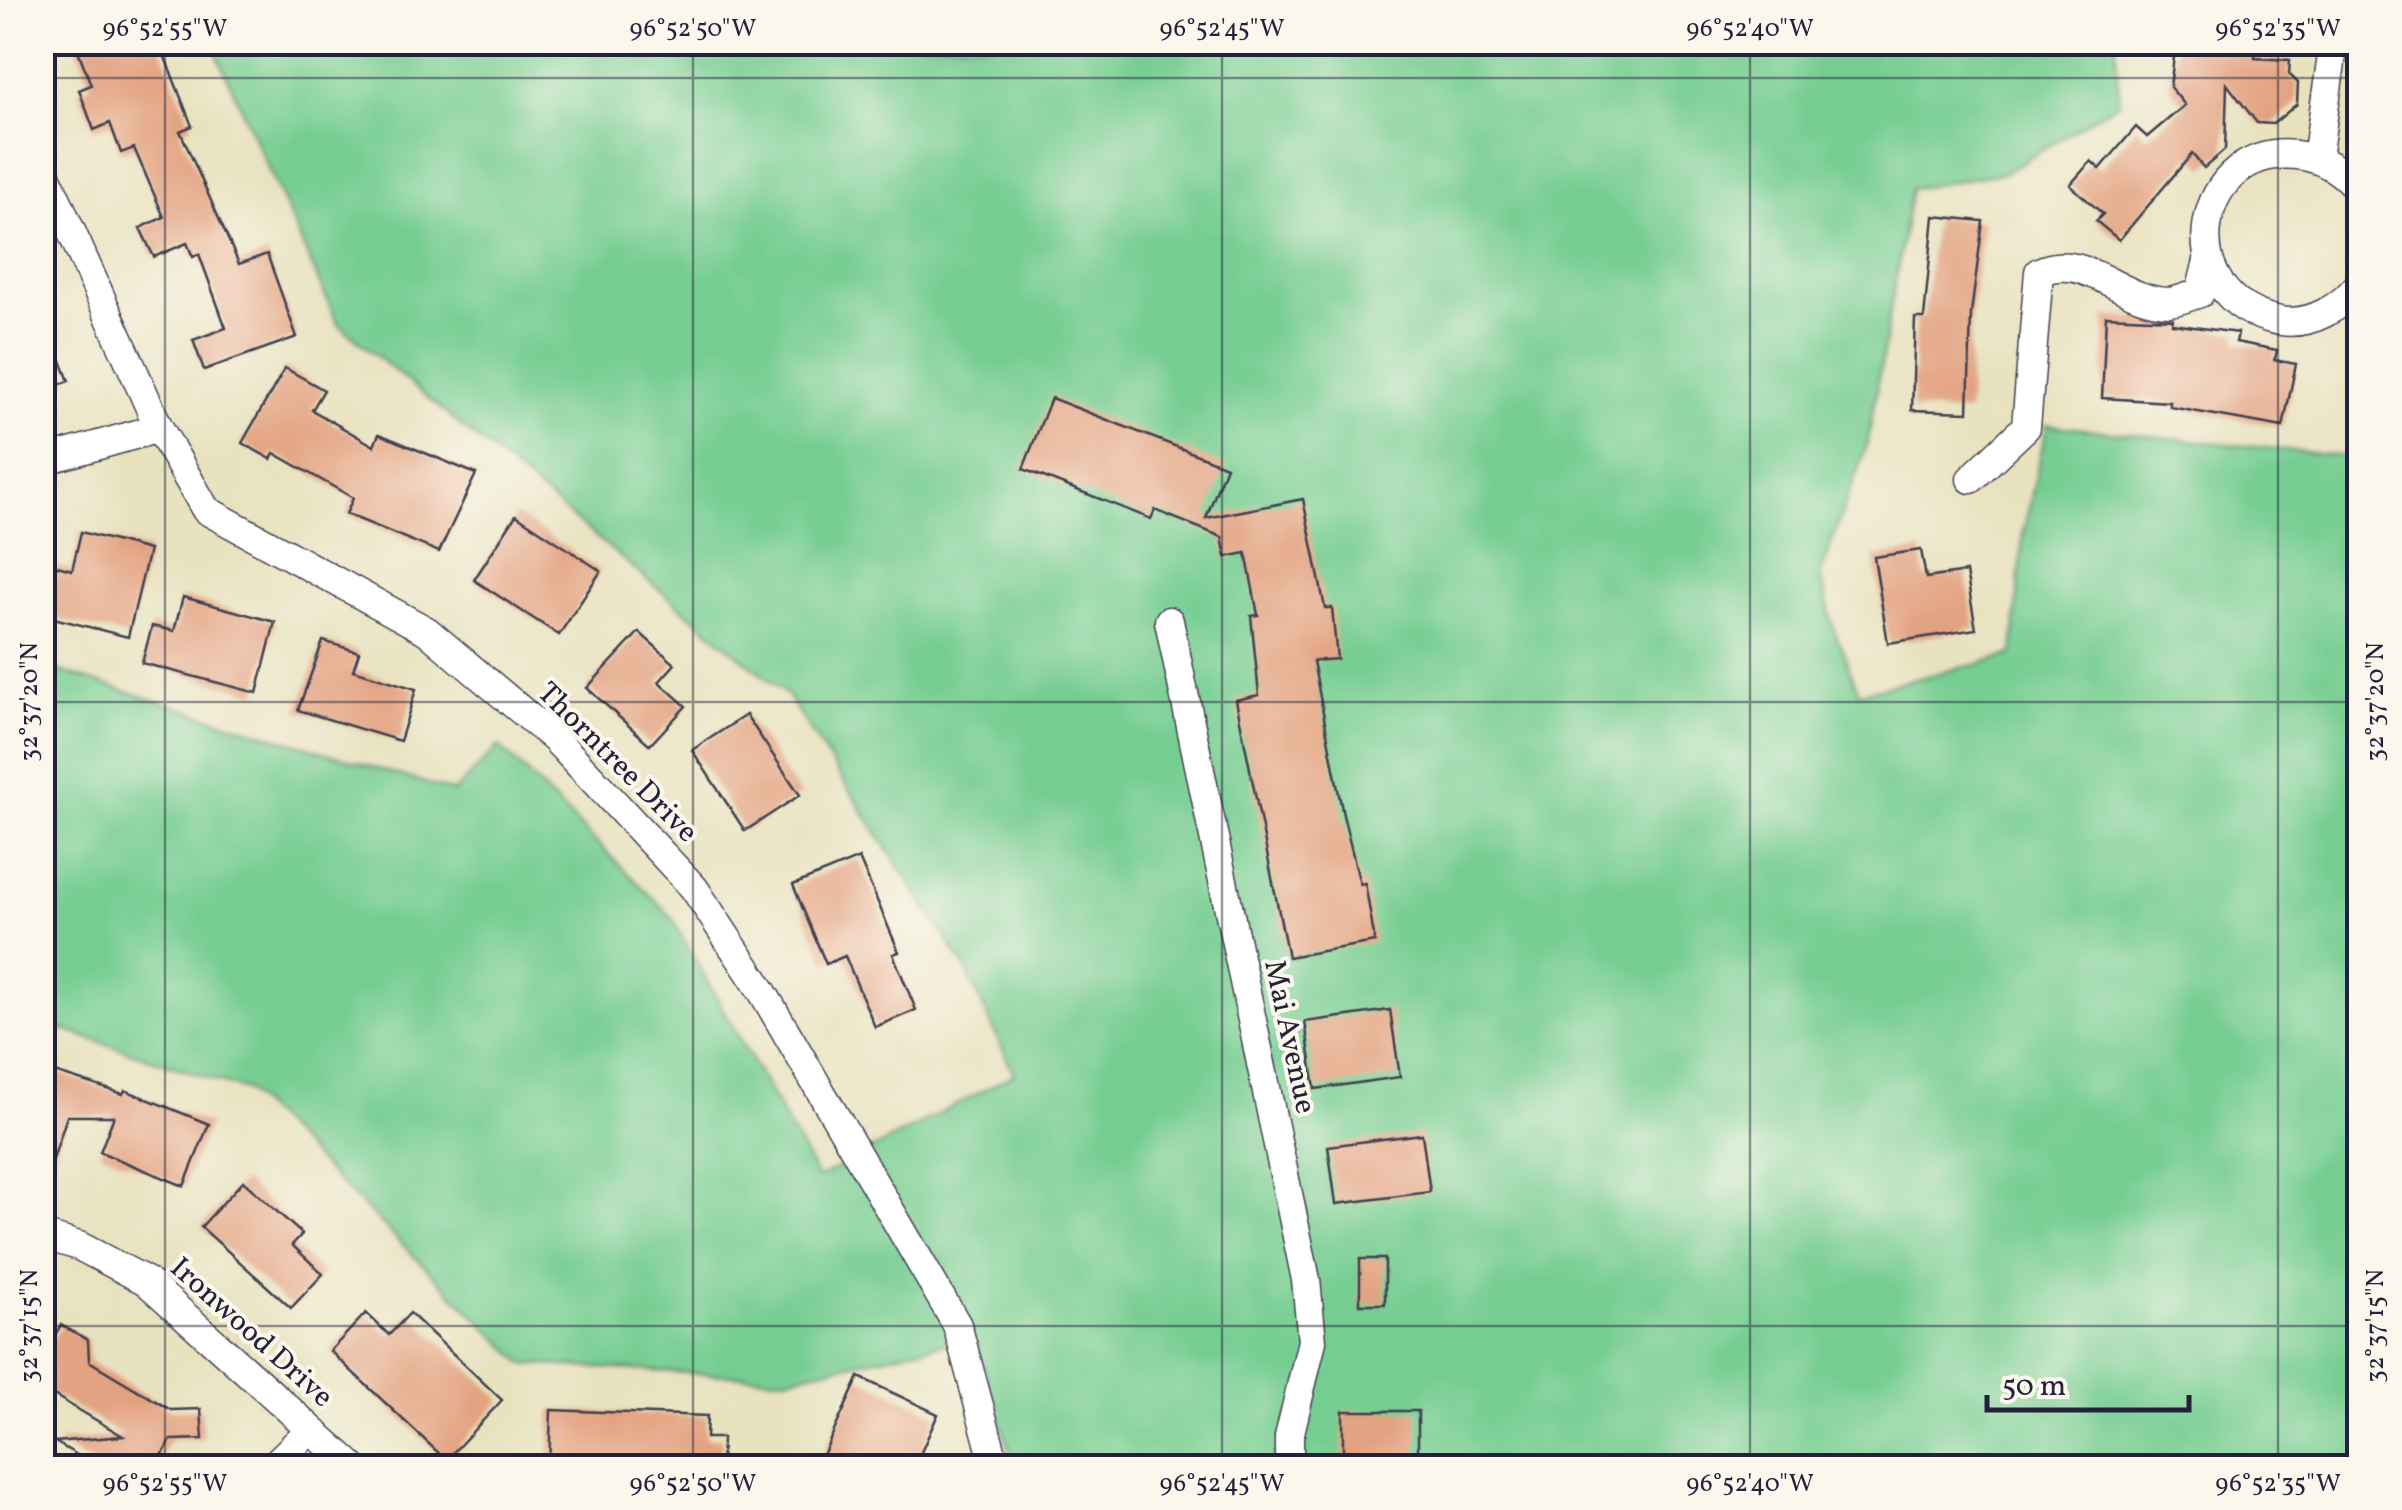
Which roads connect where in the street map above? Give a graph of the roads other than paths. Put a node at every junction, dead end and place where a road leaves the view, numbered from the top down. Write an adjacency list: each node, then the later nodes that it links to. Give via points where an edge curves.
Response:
1 (2334, 42): 2 (street)
2 (2317, 158): 4 (street); 5 (street, via 2265,157 2232,177 2210,209)
3 (42, 166): 7 (street, Thorntree Drive)
4 (2360, 192)
5 (2208, 261): 6 (street, via 2238,304 2275,320 2314,318); 9 (street, via 2200,293 2171,302 2111,286 2078,266 2055,264 2039,272 2026,427)
6 (2359, 286)
7 (159, 428): 8 (street); 15 (street, Thorntree Drive, via 206,510 427,631 555,739 694,888 762,991 957,1325)
8 (42, 462)
9 (1971, 478)
10 (1169, 621): 16 (street, Mai Avenue, via 1306,1280 1312,1341 1288,1438)
11 (42, 1235): 12 (street, Ironwood Drive, via 146,1281)
12 (309, 1431): 13 (street); 14 (street, Ironwood Drive)
13 (271, 1468)
14 (354, 1468)
15 (996, 1468)
16 (1289, 1468)

